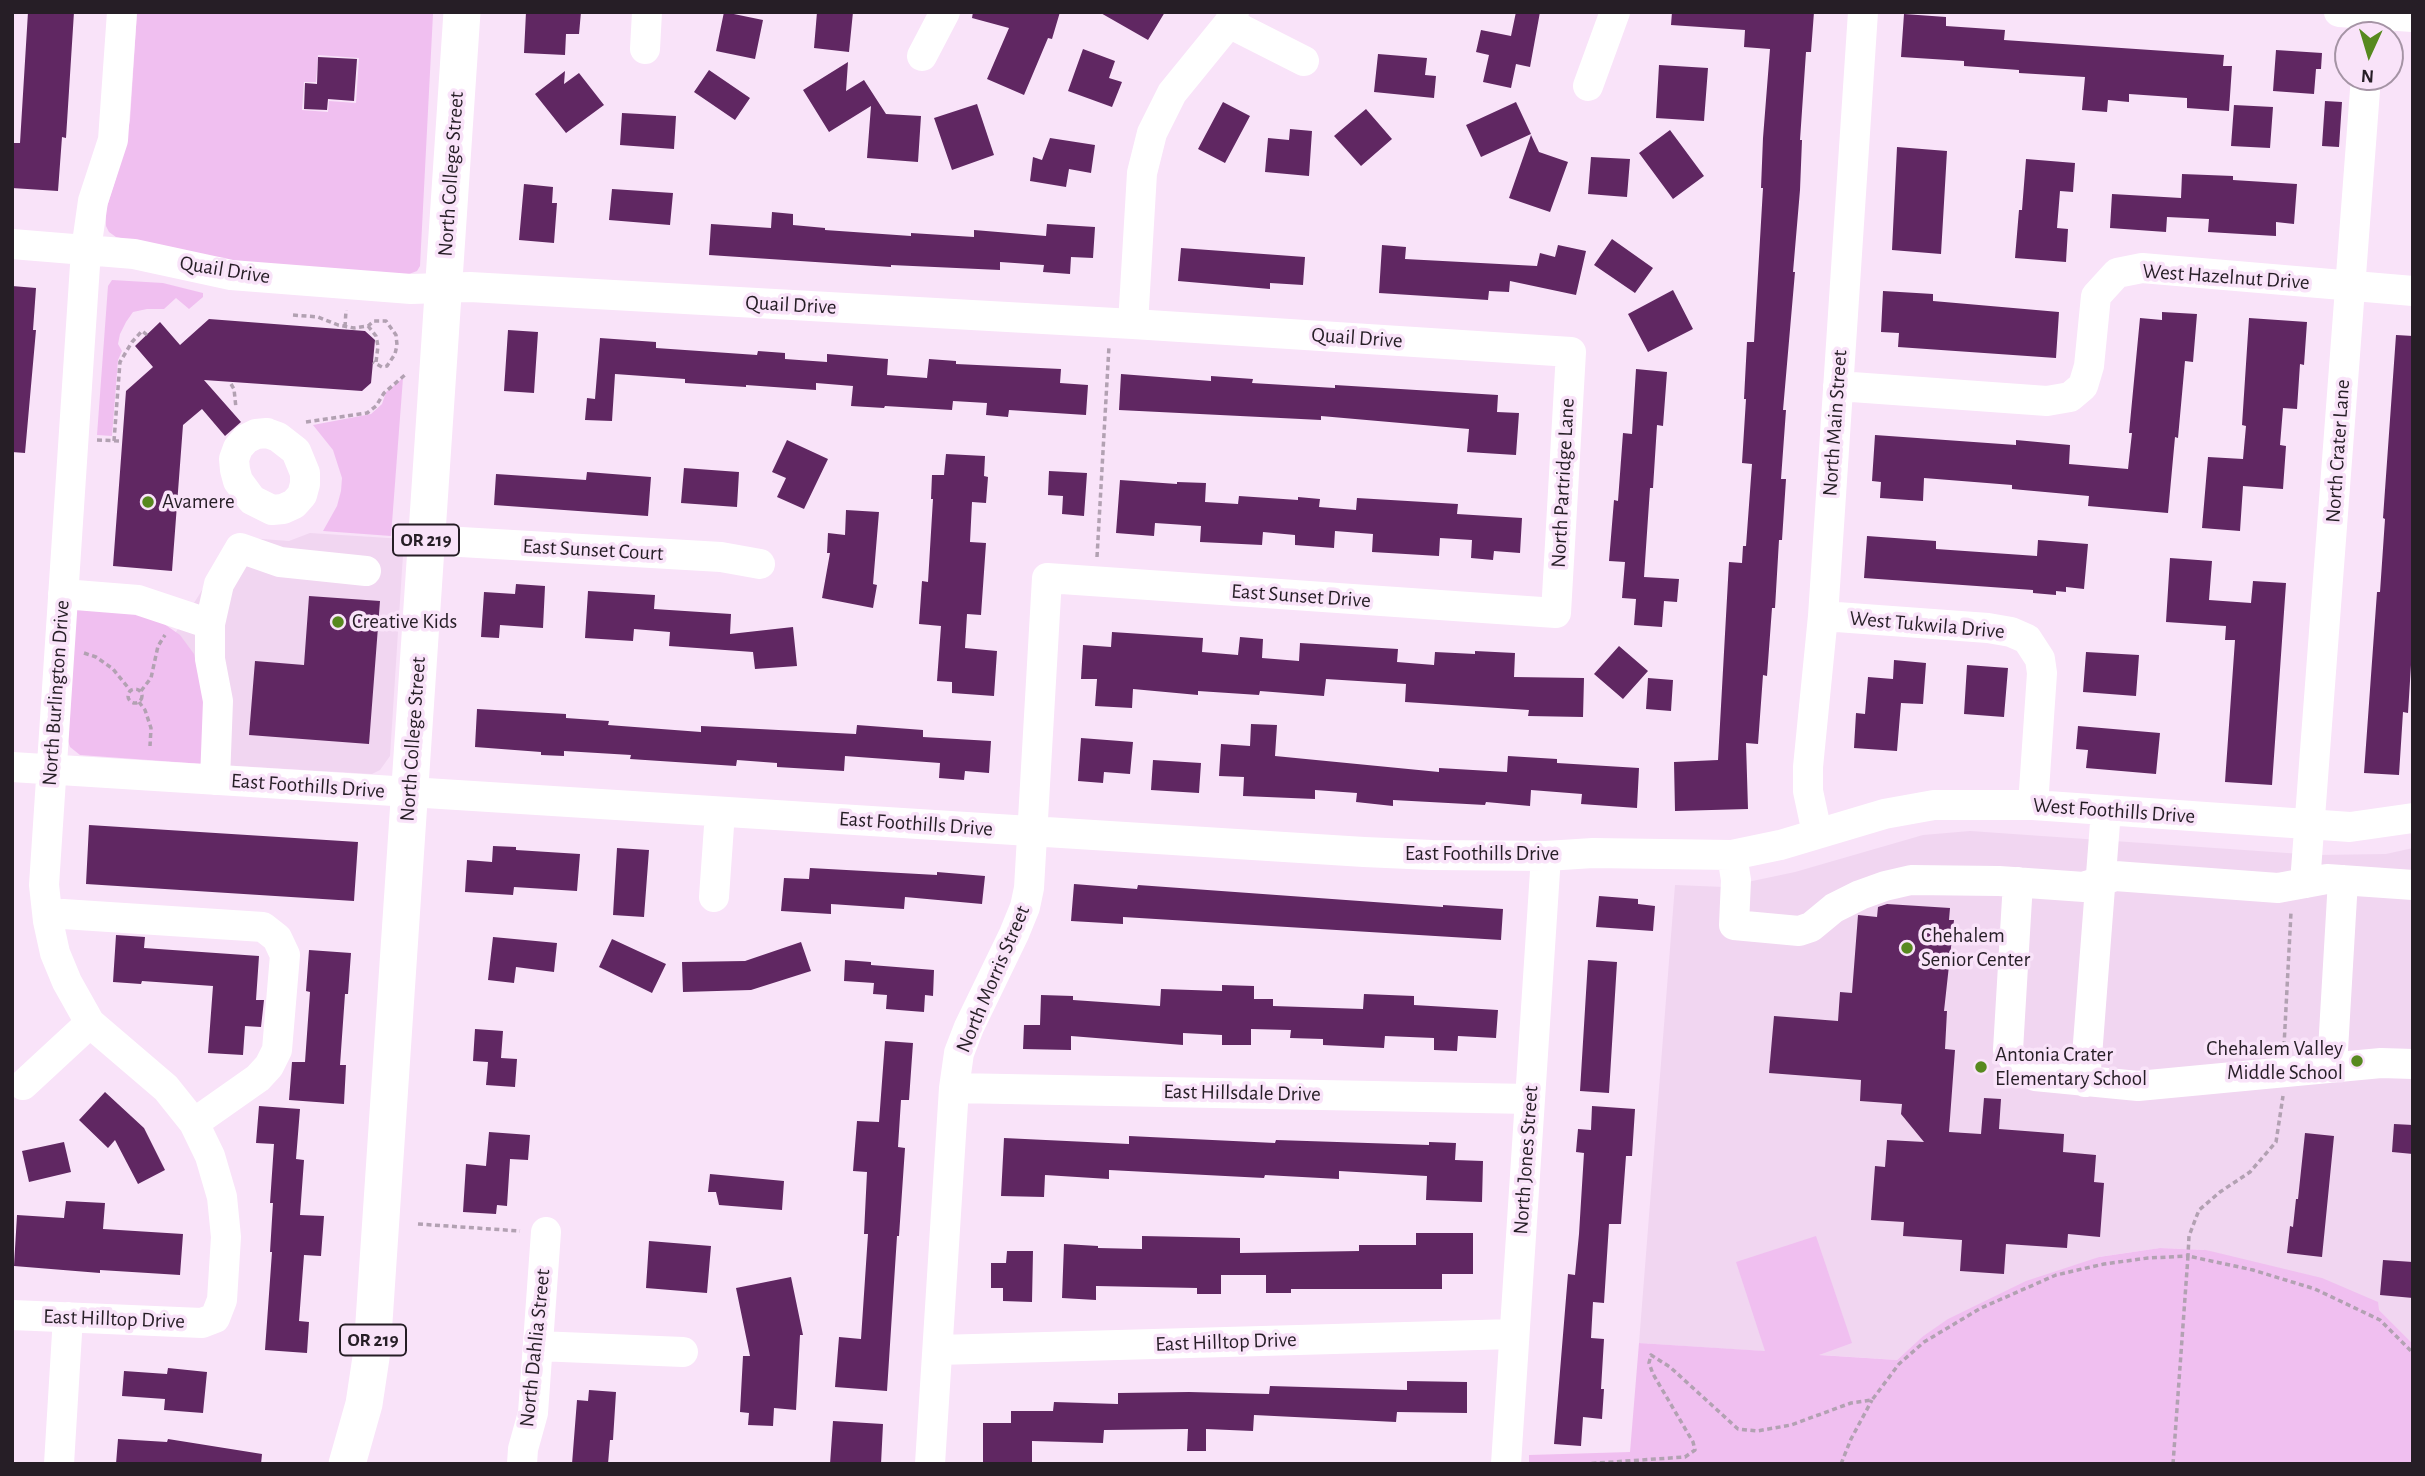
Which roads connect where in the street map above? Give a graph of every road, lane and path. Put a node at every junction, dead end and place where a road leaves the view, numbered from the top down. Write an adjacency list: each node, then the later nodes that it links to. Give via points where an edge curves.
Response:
1 (122, 12): 17 (street, North Burlington Drive, via 113,140 93,201)
2 (462, 12): 19 (main road, North College Street / OR 219)
3 (648, 12): 11 (street)
4 (945, 12): 12 (street)
5 (1615, 12): 14 (street)
6 (1863, 12): 31 (street, North Main Street)
7 (2339, 12): 10 (street)
8 (1232, 17): 13 (street); 23 (street, via 1172,93 1152,133 1142,173)
9 (2413, 17): 10 (street)
10 (2370, 20)
11 (645, 49)
12 (922, 56)
13 (1304, 61)
14 (1588, 86)
15 (2365, 91): 18 (street, North Crater Lane)
16 (12, 244): 17 (street, Quail Drive)
17 (86, 250): 19 (street, Quail Drive, via 134,254 231,275); 44 (street, North Burlington Drive)
18 (2350, 287): 20 (street, West Hazelnut Drive); 31 (street, West Hazelnut Drive, via 2142,268 2117,273 2096,296 2090,366 2083,386 2070,397 2047,401); 62 (street, North Crater Lane)
19 (443, 288): 23 (street, Quail Drive); 38 (main road, North College Street / OR 219)
20 (2413, 291)
21 (347, 304): 25 (path)
22 (293, 314): 25 (path)
23 (1133, 324): 28 (street, Quail Drive)
24 (368, 326): 24 (path, via 386,321 396,335 397,345 387,366 374,362 378,346); 25 (path)
25 (345, 327)
26 (147, 335): 35 (path, via 142,331 131,342 120,362)
27 (1110, 344): 40 (path)
28 (1571, 352): 45 (street, North Partridge Lane)
29 (406, 374): 33 (path, via 367,413)
30 (231, 384): 32 (path)
31 (1838, 386): 46 (street, North Main Street)
32 (236, 408)
33 (306, 422)
34 (95, 439): 35 (path)
35 (114, 441): 36 (path)
36 (121, 441)
37 (272, 510): 39 (street)
38 (426, 540): 41 (street, East Sunset Court, via 721,557); 57 (main road, North College Street / OR 219)
39 (240, 548): 42 (street, via 280,562); 47 (street, via 219,584)
40 (1097, 557)
41 (760, 564)
42 (366, 571)
43 (1047, 578): 45 (street, East Sunset Drive); 63 (street, North Morris Street)
44 (63, 594): 47 (street, via 138,600); 55 (street, North Burlington Drive)
45 (1556, 613)
46 (1823, 616): 58 (street, West Tukwila Drive, via 1988,628 2027,639 2040,659 2042,673); 64 (street, North Main Street, via 1808,768)
47 (210, 624): 56 (street, via 210,659 218,701)
48 (167, 633): 51 (path)
49 (80, 653): 50 (path, via 113,668)
50 (130, 690): 51 (path); 52 (path, via 129,700)
51 (141, 691): 52 (path)
52 (139, 702): 53 (path, via 151,728)
53 (150, 746)
54 (12, 767): 55 (street, East Foothills Drive)
55 (50, 769): 56 (street, East Foothills Drive); 74 (street, North Burlington Drive, via 44,884)
56 (215, 780): 57 (street, East Foothills Drive)
57 (410, 793): 60 (street, East Foothills Drive); 98 (main road, North College Street / OR 219, via 372,1350 364,1404)
58 (2033, 805): 59 (street, West Foothills Drive); 64 (street, West Foothills Drive, via 1934,805)
59 (2106, 810): 62 (street, West Foothills Drive); 68 (street)
60 (720, 812): 63 (street, East Foothills Drive); 72 (street)
61 (2413, 818): 62 (street, West Foothills Drive, via 2350,827)
62 (2310, 825): 70 (street, North Crater Lane)
63 (1032, 831): 66 (street, East Foothills Drive, via 1364,852); 81 (street, North Morris Street, via 1025,907 969,1027 959,1053)
64 (1817, 833): 65 (street, East Foothills Drive)
65 (1732, 855): 66 (street, East Foothills Drive); 69 (street, via 1734,926 1799,931 1860,895 1910,880)
66 (1546, 856): 83 (street, North Jones Street)
67 (2343, 880): 70 (street); 71 (street); 78 (street)
68 (2100, 881): 69 (street, via 2084,887); 70 (street, via 2115,876 2278,888); 79 (street)
69 (2018, 883): 79 (street, via 2008,1051 2019,1067 2035,1076)
70 (2305, 883)
71 (2413, 885)
72 (714, 897)
73 (2291, 912): 76 (path)
74 (48, 921): 75 (street, North Burlington Drive, via 55,953); 84 (street, via 63,914 263,928 277,938 285,955 277,1050 258,1078)
75 (90, 1023): 80 (street); 84 (street, North Burlington Drive, via 166,1088)
76 (2284, 1046)
77 (2413, 1064): 78 (street)
78 (2332, 1067): 79 (street, via 2138,1086)
79 (2085, 1082)
80 (23, 1085)
81 (954, 1088): 83 (street, East Hillsdale Drive); 93 (street, North Morris Street)
82 (2283, 1090): 87 (path, via 2276,1142 2249,1172 2200,1210 2189,1236)
83 (1530, 1098): 91 (street, North Jones Street)
84 (194, 1123): 90 (street, North Burlington Drive, via 222,1197 226,1237 222,1300)
85 (418, 1224): 86 (path)
86 (535, 1232): 92 (street, North Dahlia Street)
87 (2188, 1256): 95 (path, via 2315,1289 2380,1320); 96 (path, via 2104,1264 2056,1275 2016,1292 1924,1342 1899,1364); 104 (path)
88 (12, 1315): 89 (street, East Hilltop Drive)
89 (68, 1317): 90 (street, East Hilltop Drive, via 202,1323); 97 (street)
90 (215, 1318)
91 (1514, 1334): 93 (street, East Hilltop Drive); 101 (street, North Jones Street)
92 (538, 1346): 94 (street); 99 (street, North Dahlia Street, via 533,1413)
93 (938, 1350): 100 (street, North Morris Street)
94 (683, 1352)
95 (2413, 1353)
96 (1872, 1400): 102 (path, via 1791,1425 1738,1429 1651,1355 1648,1363 1653,1374 1695,1450 1685,1457); 103 (path)
97 (59, 1464)
98 (347, 1464)
99 (522, 1464)
100 (930, 1464)
101 (1506, 1464)
102 (1583, 1464)
103 (1841, 1464)
104 (2173, 1464)

